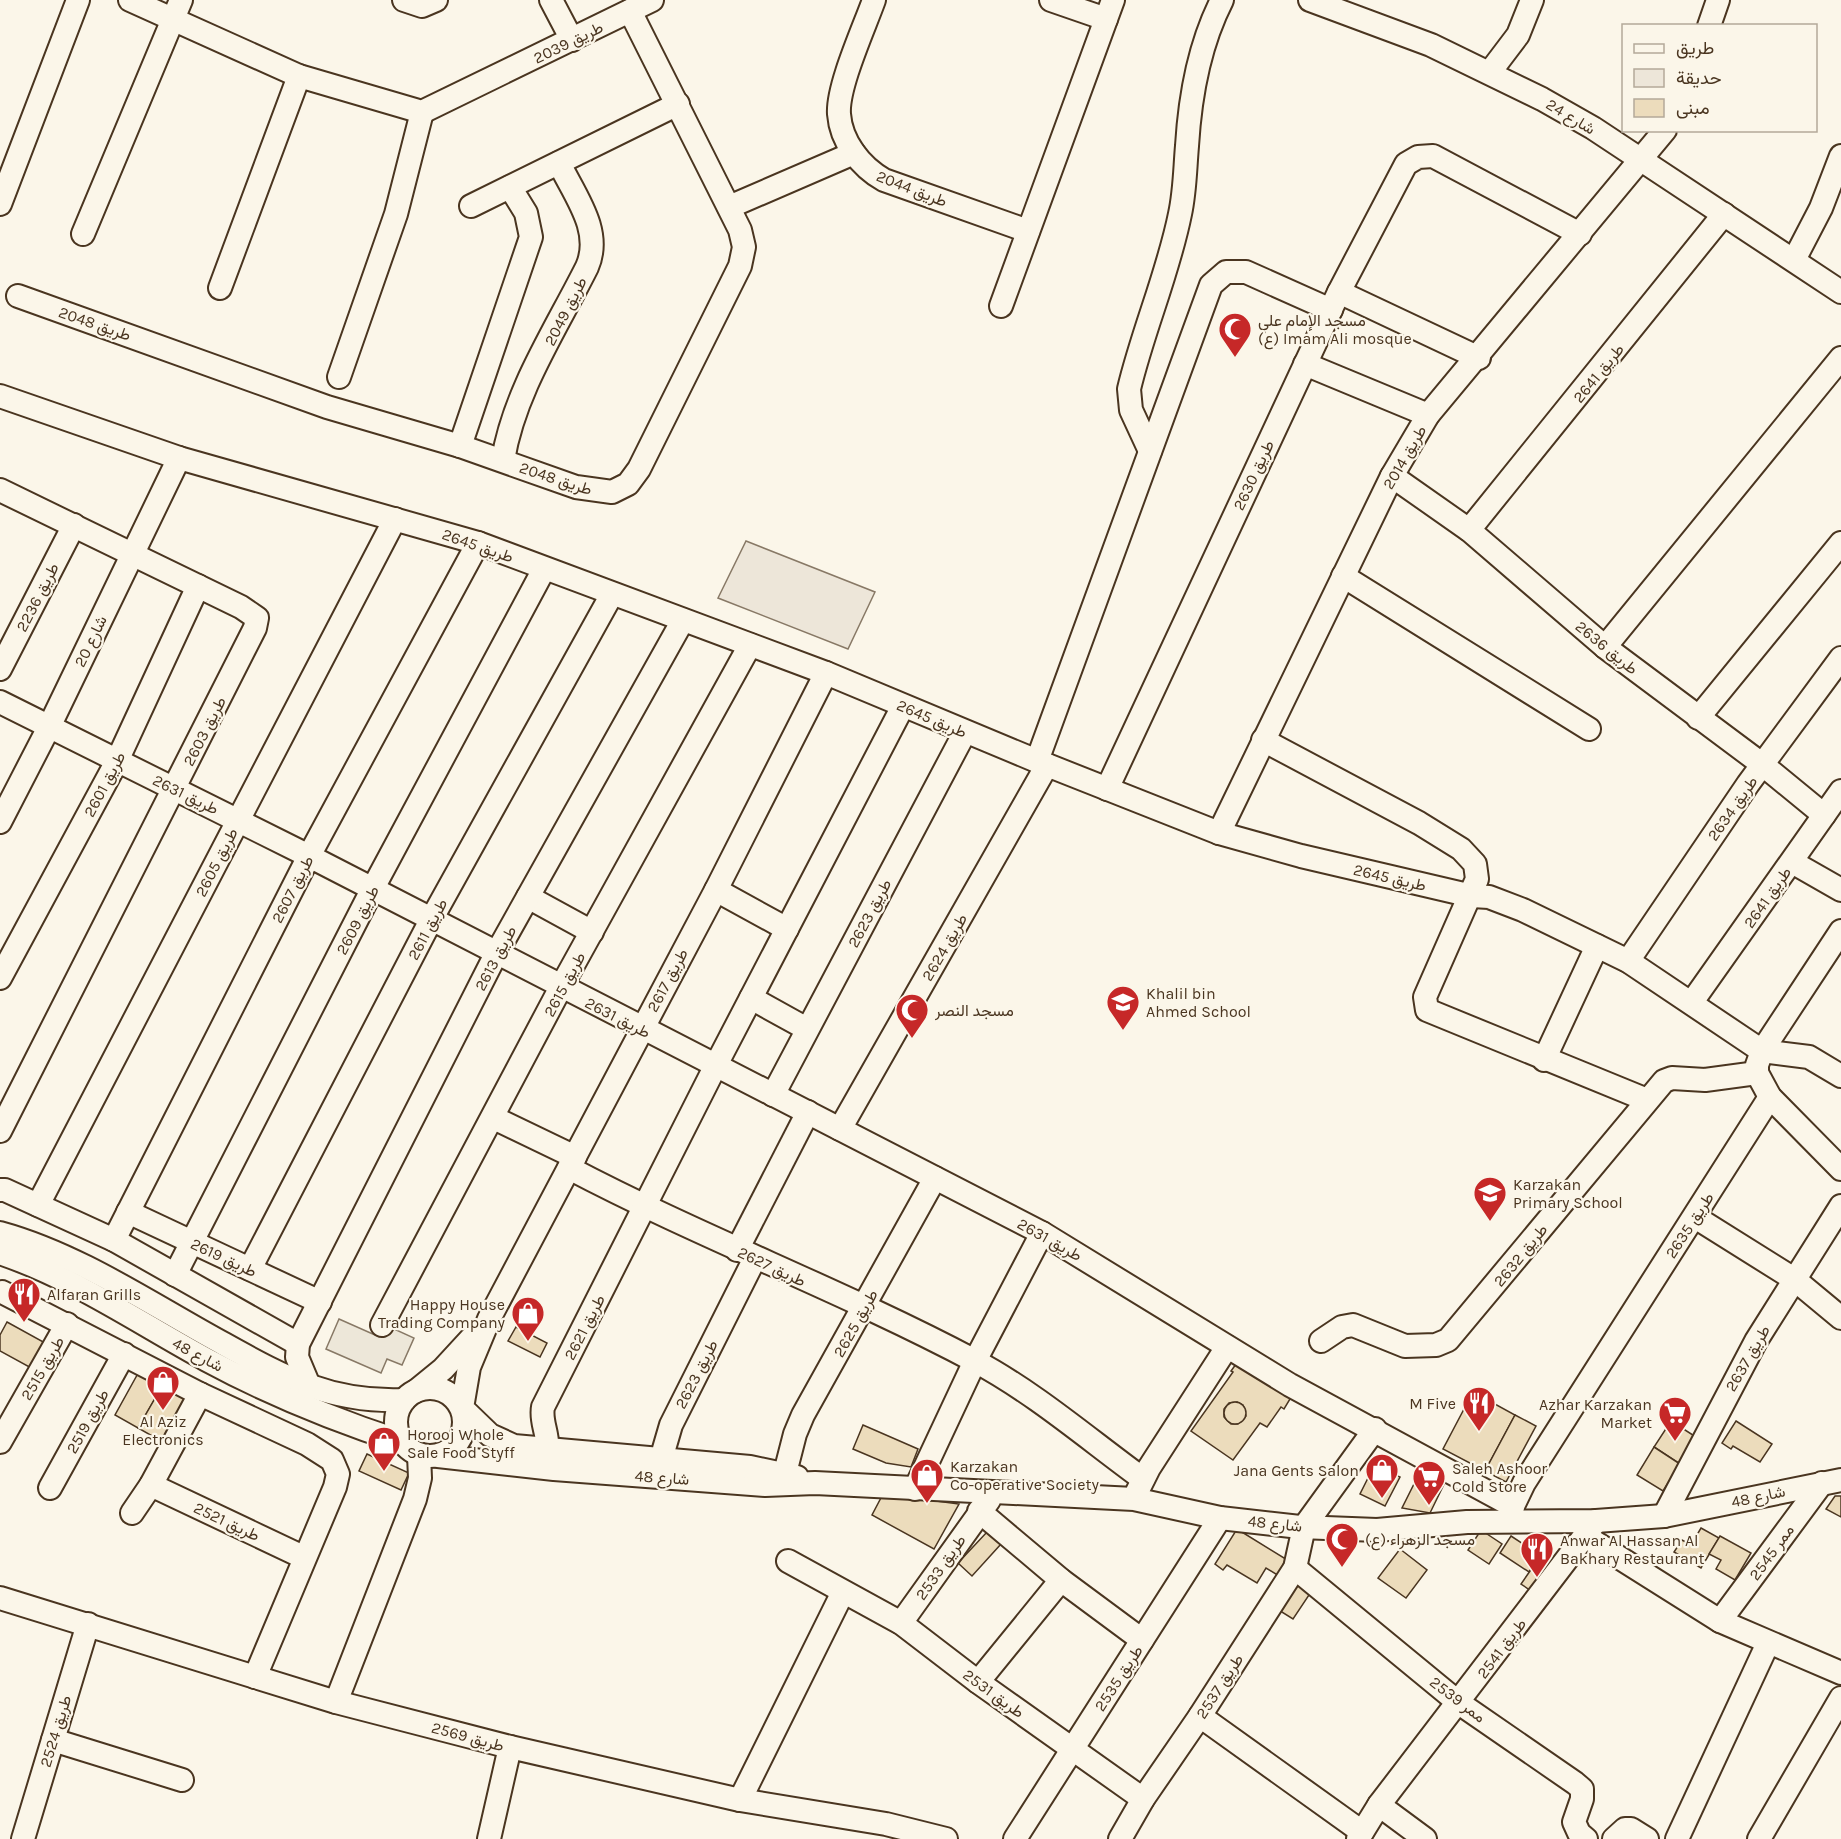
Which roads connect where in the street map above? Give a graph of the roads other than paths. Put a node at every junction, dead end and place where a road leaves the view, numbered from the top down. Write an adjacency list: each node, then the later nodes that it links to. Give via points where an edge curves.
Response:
1 (78, 0): 29 (street)
2 (130, 0): 15 (street)
3 (404, 0): 4 (street, via 422,6)
4 (436, 0)
5 (551, 0): 18 (street)
6 (652, 0): 16 (street, طريق 2039)
7 (874, 0): 24 (street, طريق 2044, via 841,95 839,114)
8 (1051, 0): 14 (street)
9 (1222, 0): 49 (street, via 1198,66 1175,236 1129,389 1131,410)
10 (1310, 0): 13 (street, شارع 24)
11 (1532, 0): 19 (street, via 1518,35)
12 (1718, 0): 17 (street)
13 (1349, 7): 19 (street, شارع 24)
14 (1109, 9): 33 (street)
15 (177, 10): 20 (street); 34 (street)
16 (630, 11): 18 (street, طريق 2039); 21 (street, طريق 2048)
17 (1710, 24)
18 (572, 40): 22 (street, طريق 2039)
19 (1490, 72): 26 (street, شارع 24)
20 (299, 76): 22 (street); 37 (street)
21 (678, 104): 27 (street); 31 (street, طريق 2048)
22 (422, 112): 45 (street, via 396,214)
23 (1663, 132): 26 (street, طريق 2014)
24 (854, 153): 31 (street); 33 (street, طريق 2044, via 869,171 884,180)
25 (1841, 156): 36 (street, via 1821,208)
26 (1642, 160): 32 (street, شارع 24); 35 (street, طريق 2014)
27 (559, 163): 28 (street); 51 (street, طريق 2049, via 591,229 593,249 520,401)
28 (510, 187): 30 (street); 48 (street, via 526,213 531,237)
29 (0, 204)
30 (471, 206)
31 (729, 207): 51 (street, طريق 2048, via 744,247 740,266 628,484 612,492 593,492)
32 (1724, 214): 36 (street, شارع 24); 56 (street, طريق 2641)
33 (1029, 231): 41 (street)
34 (83, 234)
35 (1580, 234): 40 (street, طريق 2630, via 1433,156 1418,157 1406,164); 42 (street, طريق 2014)
36 (1794, 260): 38 (street, شارع 24)
37 (220, 288)
38 (1841, 292)
39 (18, 296): 48 (street, طريق 2048, via 327,407)
40 (1335, 301): 42 (street); 44 (street, طريق 2630); 49 (street, طريق 2624, via 1246,272 1226,272 1217,277)
41 (1001, 306)
42 (1479, 358): 47 (street, طريق 2014)
43 (1841, 358): 66 (street)
44 (1305, 364): 47 (street); 81 (street, طريق 2630)
45 (339, 377)
46 (0, 396): 50 (street, طريق 2645)
47 (1428, 415): 52 (street, طريق 2014)
48 (460, 446): 51 (street, طريق 2048)
49 (1150, 451): 78 (street, طريق 2624)
50 (179, 458): 54 (street, طريق 2645); 59 (street, شارع 20)
51 (503, 460)
52 (1392, 476): 56 (street, طريق 2636); 61 (street, طريق 2014)
53 (3, 498): 55 (street, طريق 2603)
54 (395, 519): 57 (street, طريق 2645); 84 (street, طريق 2605)
55 (74, 525): 59 (street, طريق 2603); 68 (street, طريق 2236)
56 (1469, 530): 66 (street, طريق 2636)
57 (477, 543): 60 (street, طريق 2645); 87 (street, طريق 2607)
58 (1841, 543): 72 (street)
59 (132, 554): 62 (street, طريق 2603); 73 (street, شارع 20)
60 (544, 569): 63 (street, طريق 2645); 89 (street, طريق 2609)
61 (1343, 576): 74 (street); 76 (street, طريق 2014)
62 (198, 586): 77 (street, طريق 2601); 80 (street, طريق 2603, via 257,618)
63 (612, 594): 64 (street, طريق 2645); 94 (street, طريق 2611)
64 (683, 620): 65 (street, طريق 2645); 93 (street, طريق 2613)
65 (750, 645): 69 (street, طريق 2645); 97 (street, طريق 2615)
66 (1605, 647): 72 (street, طريق 2636)
67 (1841, 658): 79 (street, طريق 2634)
68 (0, 669)
69 (826, 673): 71 (street, طريق 2645); 90 (street, طريق 2617)
70 (0, 702): 73 (street, طريق 2631)
71 (903, 706): 75 (street, طريق 2645); 95 (street, طريق 2621)
72 (1698, 718): 79 (street, طريق 2636)
73 (49, 727): 77 (street, طريق 2631); 85 (street, شارع 20)
74 (1589, 729)
75 (965, 732): 78 (street, طريق 2645); 106 (street, طريق 2623)
76 (1263, 740): 86 (street, طريق 2014); 92 (street, via 1467,853 1477,871)
77 (117, 761): 80 (street, طريق 2631); 101 (street, طريق 2601)
78 (1042, 763): 81 (street, طريق 2645); 117 (street, طريق 2624)
79 (1763, 765): 83 (street, طريق 2636); 100 (street, طريق 2634)
80 (175, 789): 84 (street, طريق 2631); 118 (street, طريق 2603)
81 (1107, 789): 86 (street, طريق 2645)
82 (1841, 792): 83 (street, طريق 2641)
83 (1824, 815): 88 (street, طريق 2641)
84 (237, 820): 87 (street, طريق 2631); 123 (street, طريق 2605)
85 (0, 822)
86 (1219, 832): 92 (street, طريق 2645, via 1301,856)
87 (309, 856): 89 (street, طريق 2631); 126 (street, طريق 2607)
88 (1792, 862): 91 (street); 104 (street, طريق 2641)
89 (372, 890): 94 (street, طريق 2631); 131 (street, طريق 2609)
90 (716, 890): 95 (street); 105 (street, طريق 2617)
91 (1841, 890)
92 (1472, 896): 98 (street, طريق 2645, via 1489,897 1523,910); 108 (street, via 1425,997 1425,1006 1431,1014 1464,1024)
93 (528, 897): 97 (street); 99 (street, طريق 2613)
94 (431, 921): 99 (street, طريق 2631); 135 (street, طريق 2611)
95 (787, 929): 103 (street, طريق 2621)
96 (1841, 931): 107 (street)
97 (592, 932): 102 (street, طريق 2615)
98 (1597, 946): 100 (street, طريق 2645); 108 (street)
99 (496, 954): 102 (street, طريق 2631); 139 (street, طريق 2613)
100 (1628, 961): 104 (street, طريق 2645)
101 (0, 978)
102 (561, 987): 105 (street, طريق 2631); 116 (street, طريق 2615)
103 (751, 998): 106 (street); 109 (street, طريق 2621)
104 (1692, 1002): 107 (street, طريق 2645)
105 (641, 1029): 109 (street, طريق 2631); 119 (street, طريق 2617)
106 (807, 1029): 112 (street, طريق 2623)
107 (1762, 1051): 110 (street, طريق 2645, via 1809,1057); 111 (street)
108 (1544, 1060): 114 (street)
109 (715, 1067): 112 (street, طريق 2631); 125 (street, طريق 2621)
110 (1839, 1071)
111 (1757, 1073): 113 (street); 114 (street, طريق 2632, via 1705,1080 1672,1078 1664,1081)
112 (772, 1095): 115 (street, طريق 2631)
113 (1770, 1097): 120 (street); 127 (street, طريق 2635)
114 (1647, 1100): 145 (street, طريق 2632, via 1448,1340 1436,1345 1405,1346 1353,1325 1342,1327)
115 (808, 1112): 117 (street, طريق 2631); 133 (street, طريق 2623)
116 (494, 1118): 119 (street, طريق 2627); 144 (street, طريق 2615)
117 (840, 1129): 121 (street, طريق 2631)
118 (0, 1131)
119 (572, 1163): 125 (street, طريق 2627); 142 (street, طريق 2617)
120 (1841, 1168)
121 (935, 1178): 129 (street, طريق 2631); 140 (street, طريق 2625)
122 (2, 1188): 123 (street)
123 (38, 1205): 130 (street)
124 (1841, 1206): 137 (street, طريق 2637)
125 (644, 1207): 133 (street, طريق 2627); 158 (street, طريق 2621, via 543,1407)
126 (128, 1212): 130 (street, طريق 2607); 131 (street, طريق 2619)
127 (1695, 1217): 137 (street); 171 (street, طريق 2635, via 1524,1483)
128 (0, 1233): 150 (street, شارع 48, via 72,1260)
129 (1042, 1233): 147 (street, طريق 2631); 149 (street)
130 (114, 1240): 136 (street)
131 (192, 1242): 135 (street, طريق 2619); 136 (street, طريق 2609)
132 (0, 1253): 154 (street, شارع 48, via 37,1266 209,1361)
133 (746, 1254): 140 (street, طريق 2627); 160 (street, طريق 2623, via 670,1425 664,1449)
134 (0, 1263): 138 (street, via 5,1281)
135 (250, 1269): 139 (street, طريق 2619)
136 (175, 1275): 146 (street)
137 (1794, 1279): 141 (street); 172 (street, طريق 2637, via 1720,1405)
138 (1, 1294): 143 (street)
139 (320, 1302): 146 (street, طريق 2613)
140 (864, 1308): 149 (street, طريق 2627); 161 (street, طريق 2625, via 804,1415)
141 (1841, 1318)
142 (489, 1319): 152 (street, طريق 2617, via 443,1369); 153 (street, طريق 2617, via 469,1367)
143 (67, 1324): 148 (street); 156 (street, طريق 2515)
144 (382, 1325)
145 (1321, 1341)
146 (298, 1344): 150 (street, via 297,1356)
147 (1227, 1347): 155 (street, طريق 2631); 167 (street)
148 (124, 1354): 151 (street); 165 (street, طريق 2519)
149 (975, 1361): 166 (street); 167 (street, طريق 2627, via 1030,1395)
150 (310, 1388): 152 (street, شارع 48, via 365,1400)
151 (200, 1394): 157 (street); 164 (street)
152 (409, 1396): 153 (street, via 436,1388 447,1392); 159 (street, via 396,1421)
153 (462, 1408): 158 (street, شارع 48, via 501,1442); 159 (street, via 465,1418 455,1446)
154 (331, 1419): 157 (street); 159 (street, شارع 48)
155 (1375, 1429): 171 (street, طريق 2631); 174 (street)
156 (0, 1442)
157 (307, 1444): 176 (street, via 332,1460 338,1474)
158 (547, 1450): 160 (street, شارع 48)
159 (419, 1451): 163 (street, شارع 48, via 554,1469 765,1485); 191 (street, via 420,1478 415,1499)
160 (666, 1461): 161 (street, شارع 48)
161 (785, 1473): 163 (street, شارع 48)
162 (1835, 1477): 172 (street, شارع 48); 182 (street, ممر 2545)
163 (815, 1483): 166 (street, شارع 48)
164 (151, 1485): 170 (street); 176 (street, طريق 2521)
165 (50, 1488)
166 (915, 1489): 168 (street, شارع 48)
167 (1138, 1489): 168 (street, شارع 48); 173 (street, شارع 48)
168 (994, 1494): 169 (street, طريق 2533)
169 (979, 1511): 179 (street); 183 (street, طريق 2533)
170 (132, 1513)
171 (1512, 1513): 174 (street, شارع 48, via 1377,1530); 175 (street, شارع 48)
172 (1664, 1516): 175 (street, شارع 48)
173 (1220, 1518): 174 (street, شارع 48); 185 (street, طريق 2535)
174 (1304, 1527): 178 (street, طريق 2537)
175 (1591, 1529): 182 (street); 192 (street, طريق 2541)
176 (303, 1557): 188 (street)
177 (788, 1561): 180 (street, طريق 2531)
178 (1295, 1568): 192 (street, ممر 2539); 193 (street, طريق 2537)
179 (1061, 1580): 185 (street); 189 (street)
180 (843, 1592): 183 (street, طريق 2531); 199 (street)
181 (0, 1598): 184 (street, طريق 2569)
182 (1720, 1621): 186 (street)
183 (900, 1623): 189 (street, طريق 2531)
184 (88, 1624): 188 (street, طريق 2569); 194 (street, طريق 2524)
185 (1142, 1640): 196 (street, طريق 2535)
186 (1768, 1643): 187 (street); 211 (street)
187 (1841, 1673)
188 (255, 1677): 191 (street, طريق 2569)
189 (978, 1682): 196 (street, طريق 2531)
190 (1841, 1698): 212 (street)
191 (336, 1701): 195 (street, طريق 2569)
192 (1460, 1703): 200 (street, طريق 2541); 208 (street, ممر 2539, via 1582,1789 1574,1822)
193 (1200, 1716): 198 (street, طريق 2537); 201 (street, طريق 2541)
194 (53, 1740): 197 (street); 202 (street, طريق 2524)
195 (510, 1747): 199 (street, طريق 2569); 203 (street)
196 (1072, 1749): 198 (street, طريق 2531); 205 (street, طريق 2535)
197 (182, 1780)
198 (1143, 1799): 206 (street, طريق 2537)
199 (740, 1800): 204 (street, طريق 2569, via 886,1824)
200 (1379, 1805): 201 (street, طريق 2541); 207 (street)
201 (1360, 1835)
202 (23, 1839)
203 (489, 1839)
204 (946, 1839)
205 (1016, 1839)
206 (1120, 1839)
207 (1425, 1839)
208 (1586, 1839)
209 (1614, 1839): 210 (street, via 1618,1832 1631,1829)
210 (1647, 1839)
211 (1677, 1839)
212 (1759, 1839)

